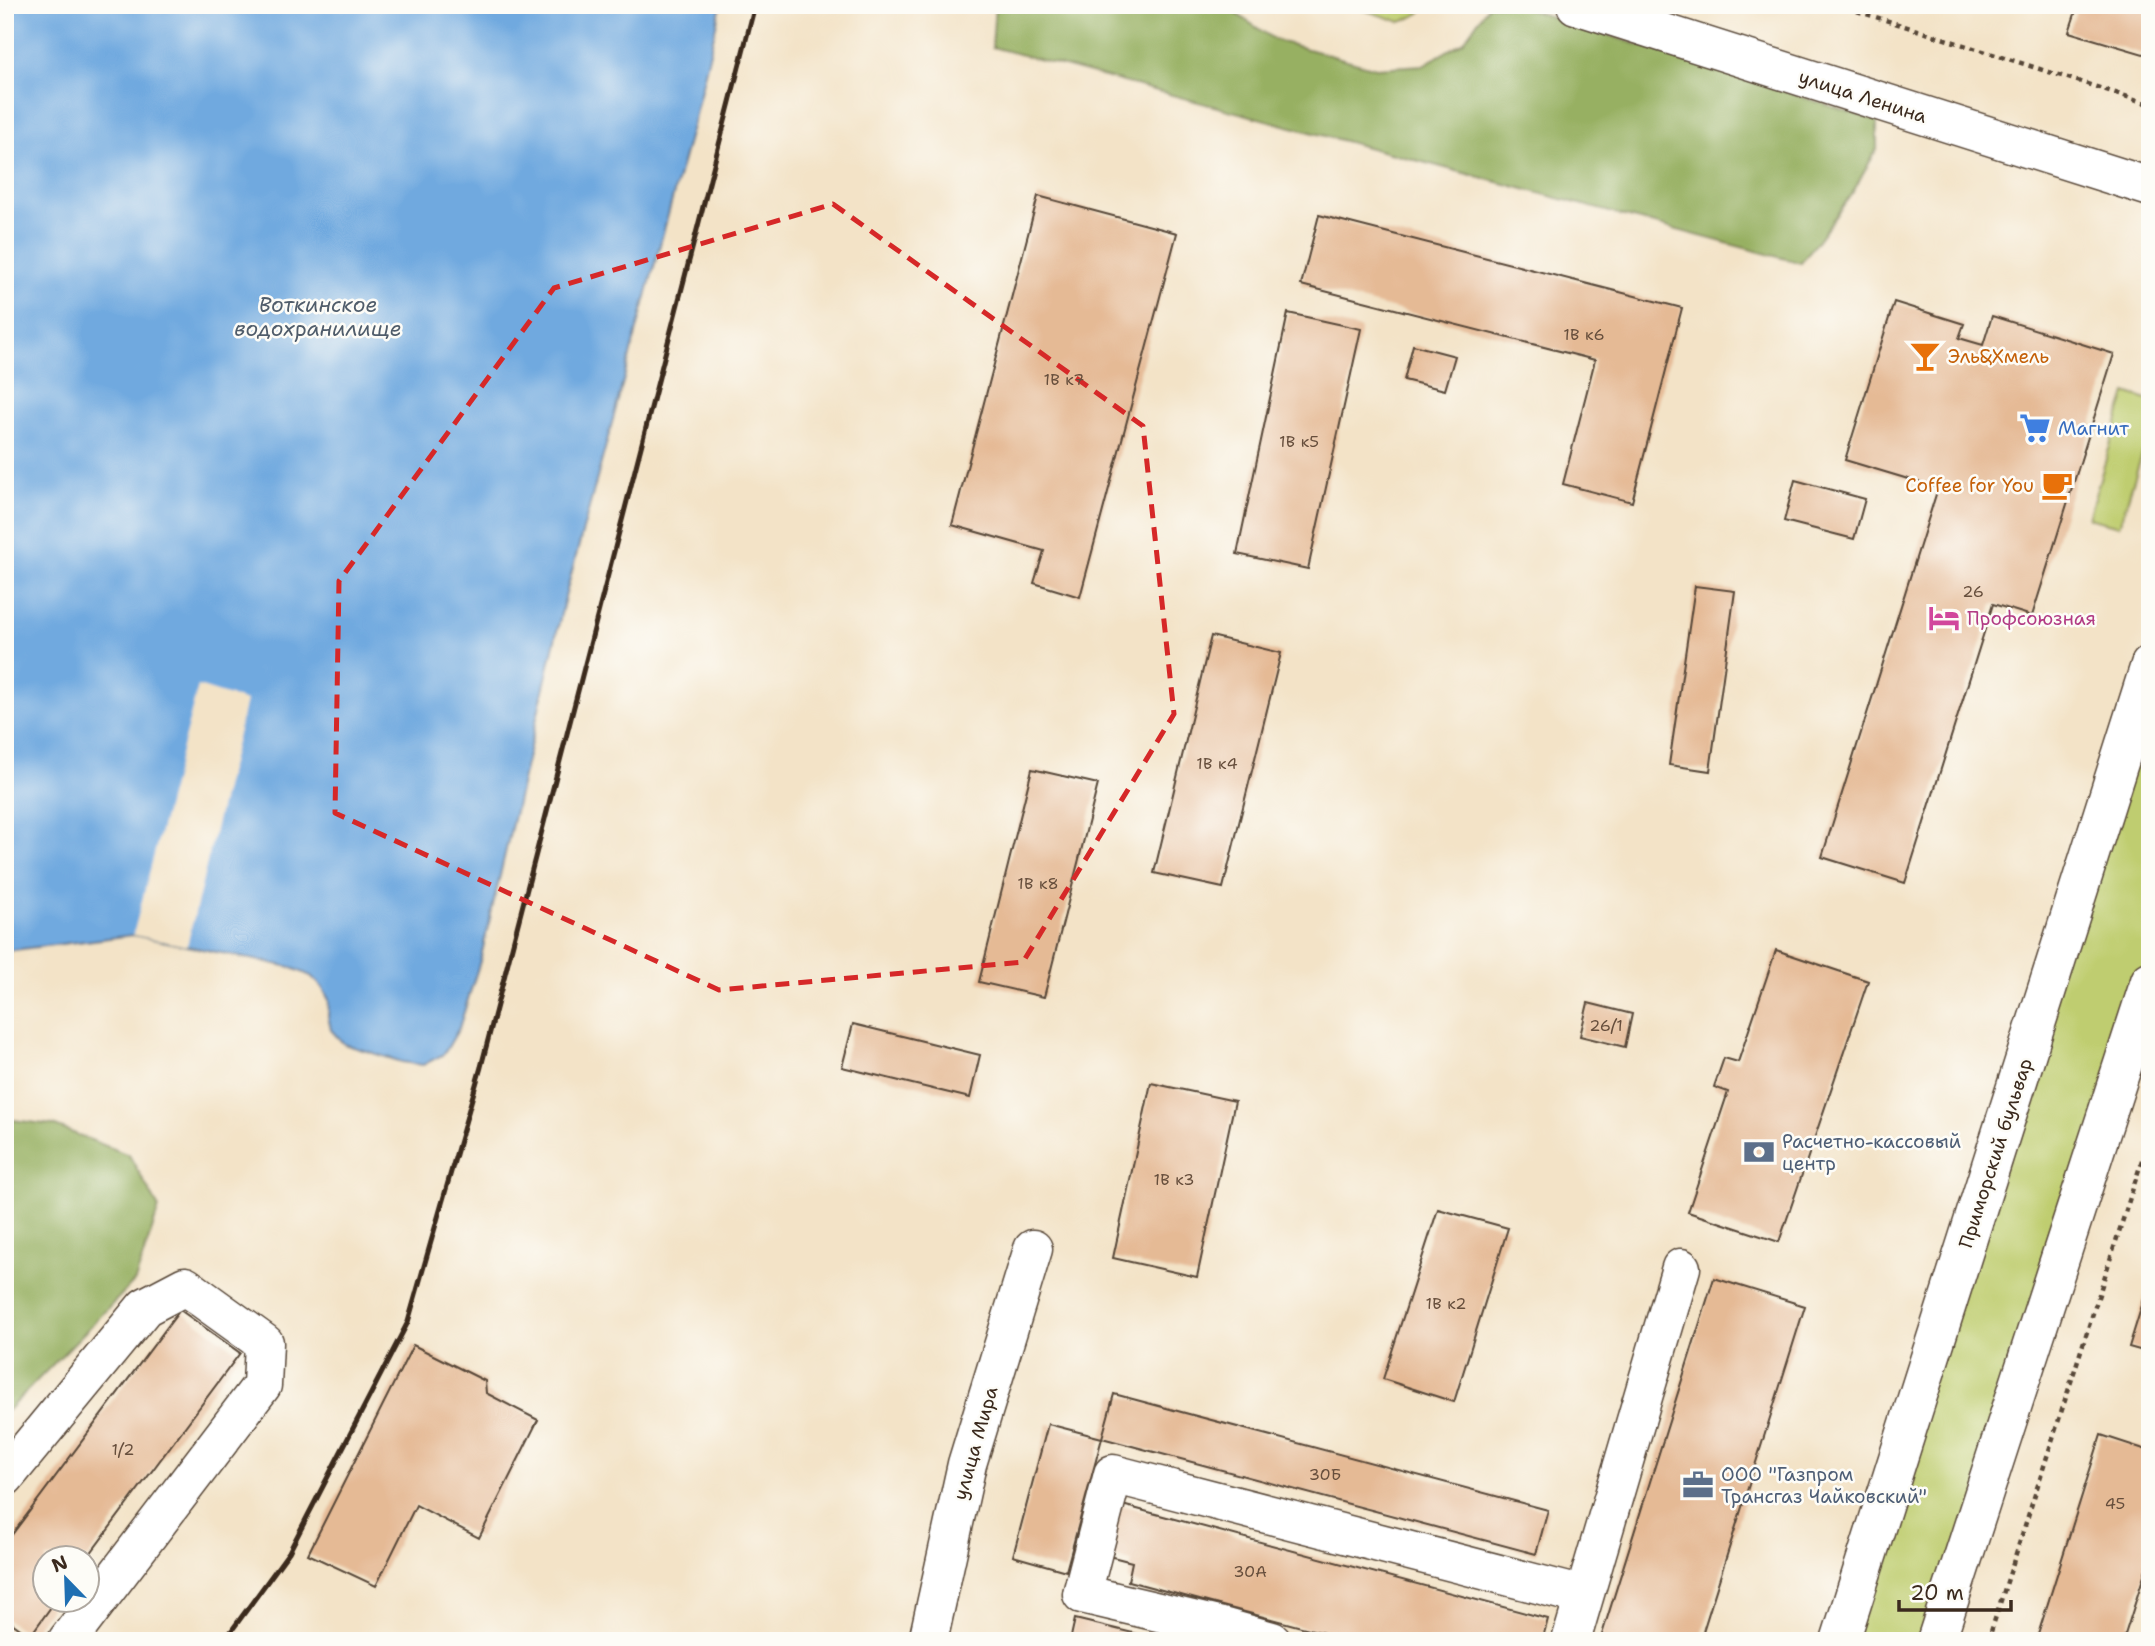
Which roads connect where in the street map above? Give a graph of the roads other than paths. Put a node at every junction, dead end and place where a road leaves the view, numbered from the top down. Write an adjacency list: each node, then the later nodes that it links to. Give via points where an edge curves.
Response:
1 (1576, 5): 2 (street, улица Ленина)
2 (2150, 187)
3 (2150, 665): 14 (street, Приморский бульвар)
4 (2150, 981): 15 (street)
5 (1033, 1249): 11 (street, улица Мира, via 967,1464)
6 (1681, 1268): 8 (street)
7 (5, 1476): 10 (street, via 145,1307 185,1286 264,1343 262,1385)
8 (1584, 1596): 9 (street, via 1113,1474 1082,1594); 13 (street)
9 (1220, 1634): 12 (street)
10 (67, 1641)
11 (928, 1641)
12 (1272, 1641)
13 (1571, 1641)
14 (1840, 1641)
15 (1936, 1641)

